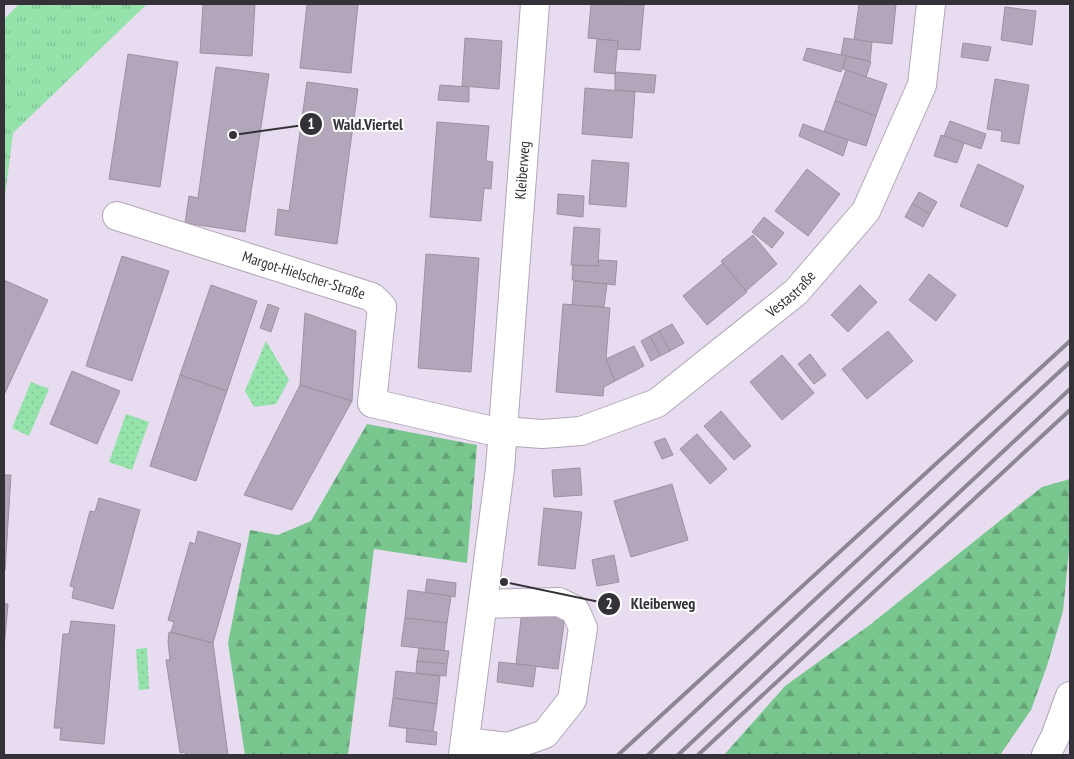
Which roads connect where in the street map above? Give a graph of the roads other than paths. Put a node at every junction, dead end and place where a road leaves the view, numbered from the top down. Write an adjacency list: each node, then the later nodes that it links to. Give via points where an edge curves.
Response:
1 (535, 4): 4 (main road, Kleiberweg)
2 (931, 4): 4 (main road, Vestastraße, via 922,85 866,211 796,292 657,403 582,431 542,434)
3 (117, 216): 4 (main road, Margot-Hielscher-Straße, via 372,297 382,307 366,358 372,403)
4 (503, 431): 5 (main road, Kleiberweg)
5 (483, 604): 7 (main road, Kleiberweg); 7 (main road, via 559,602 575,610 583,628 572,700 545,734 508,746)
6 (1070, 696): 8 (main road)
7 (464, 749)
8 (1046, 755)

